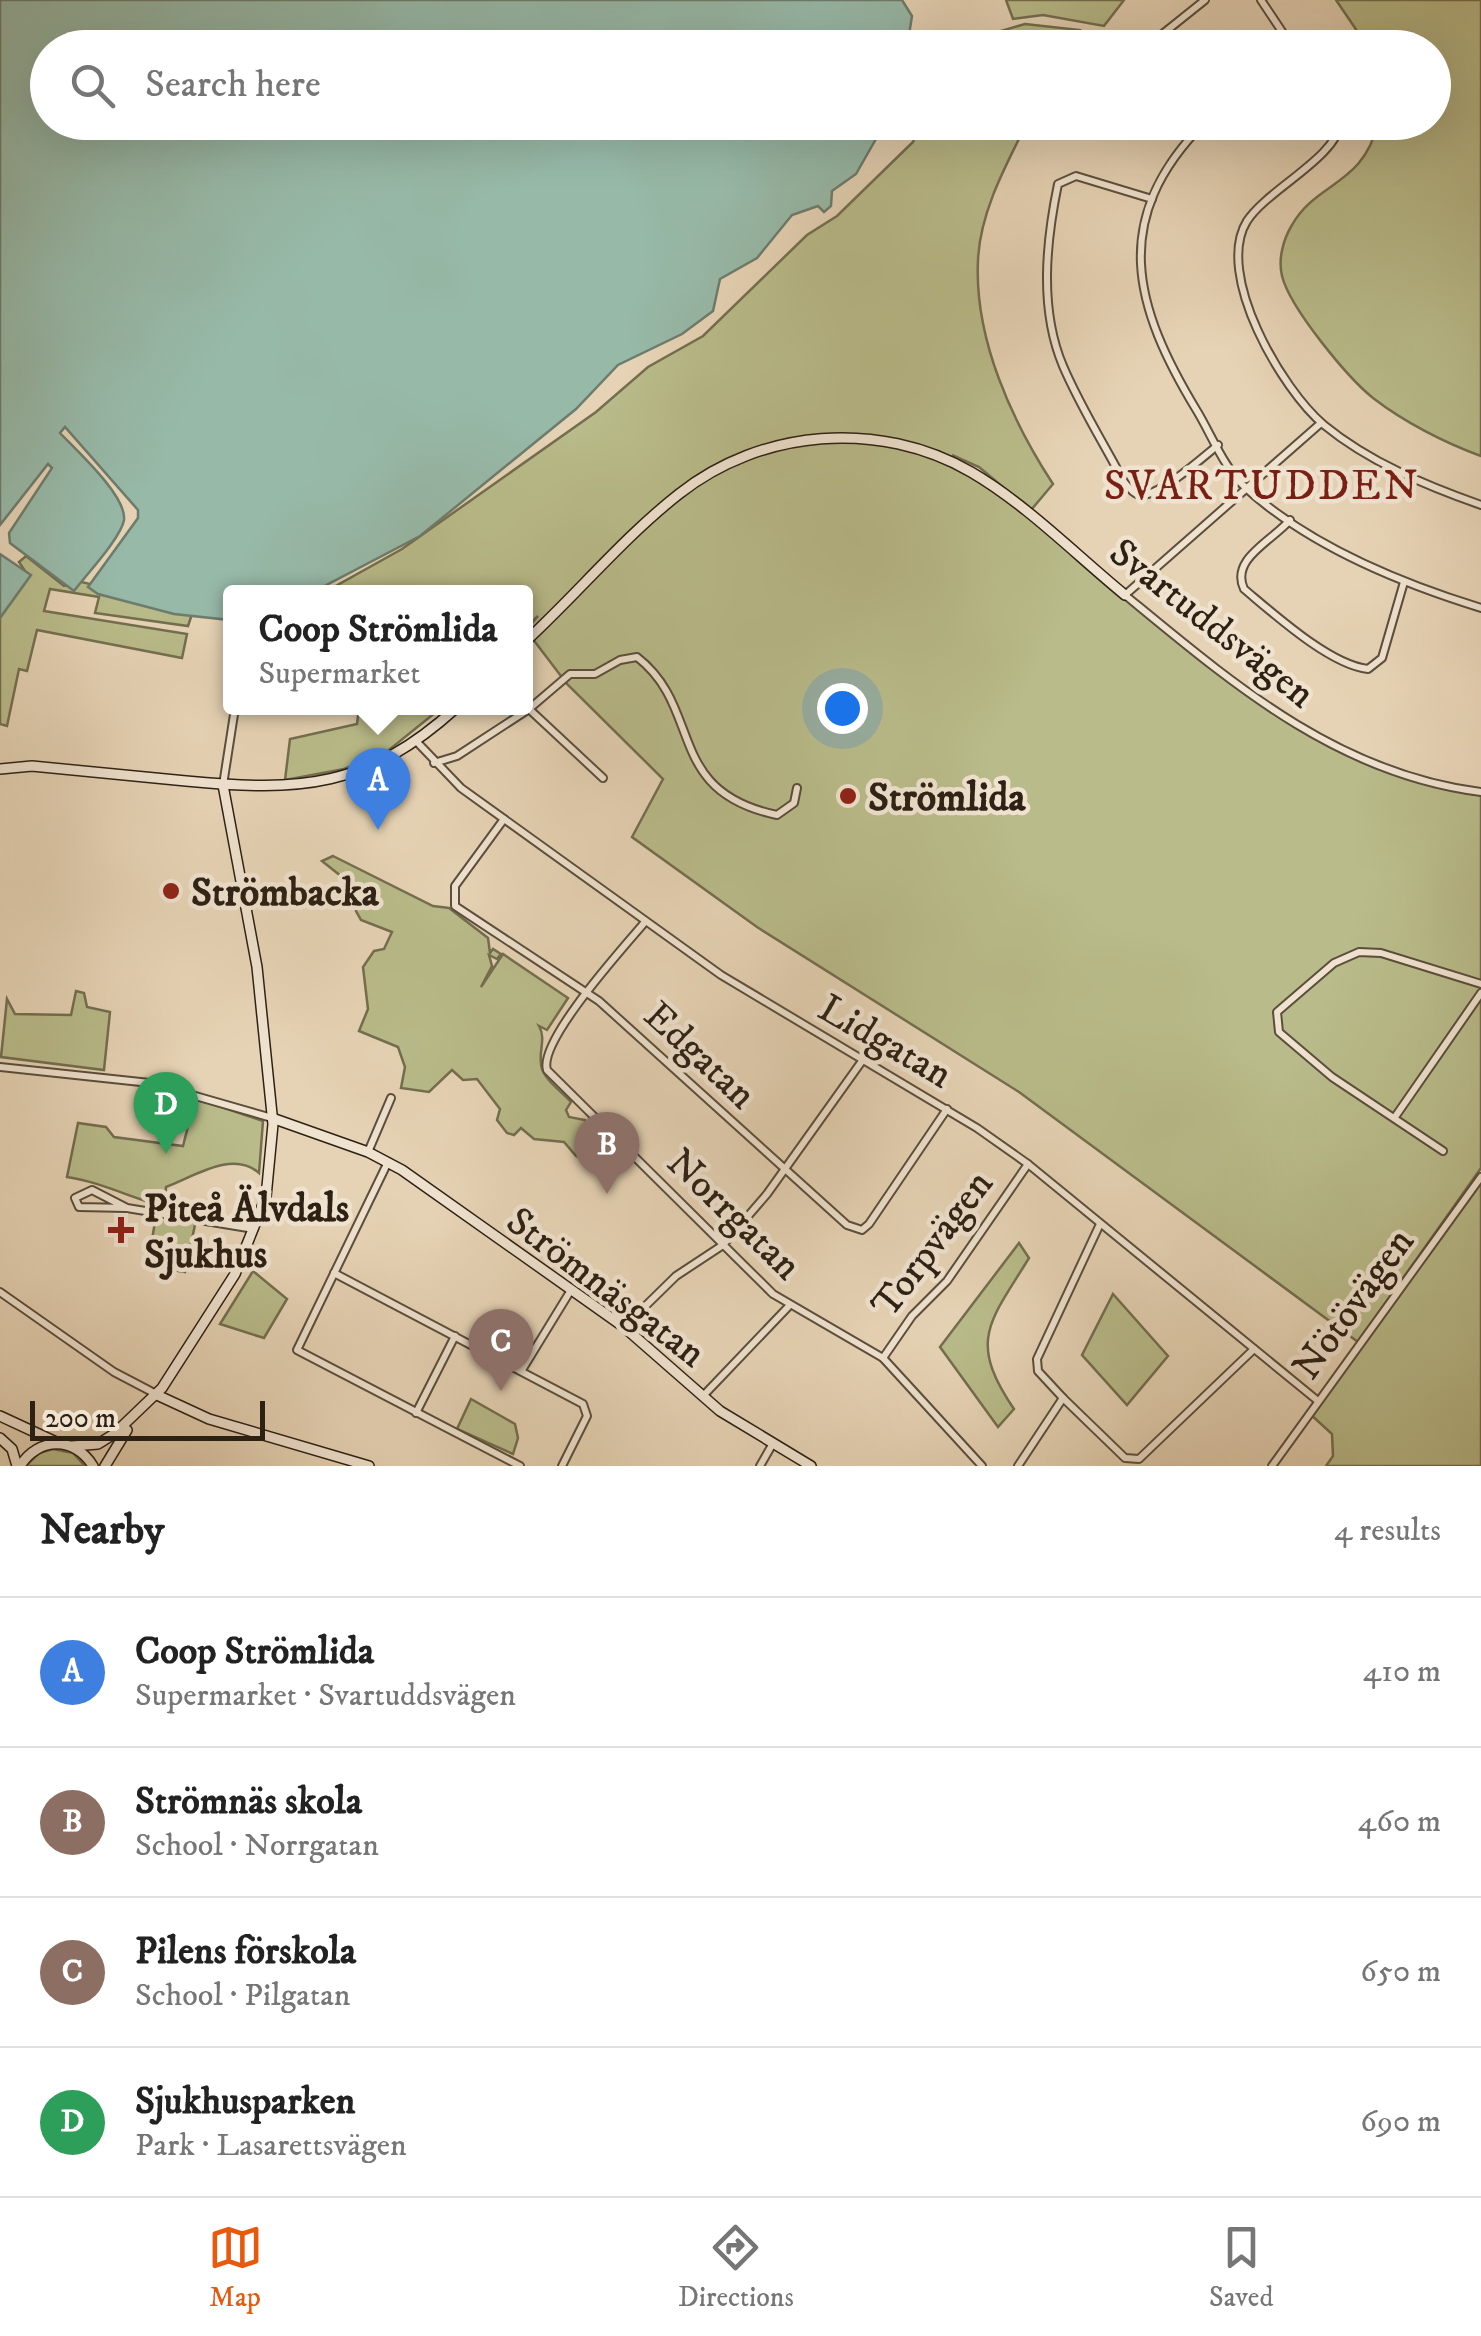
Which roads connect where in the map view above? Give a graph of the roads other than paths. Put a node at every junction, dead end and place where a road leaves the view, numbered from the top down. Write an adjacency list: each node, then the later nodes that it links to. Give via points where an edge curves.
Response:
1 (1205, 0): 3 (street)
2 (1261, 0): 4 (street)
3 (1168, 30)
4 (1281, 30)
5 (1189, 140): 7 (street)
6 (1334, 140): 8 (street, via 1255,210 1236,260 1249,314)
7 (1152, 199): 9 (street, via 1142,246 1147,314); 9 (street, via 1076,176 1058,184 1046,255 1056,343 1135,493 1157,488)
8 (1321, 422): 10 (street); 11 (street, via 1388,466)
9 (1218, 446): 10 (street)
10 (1244, 487): 12 (street); 14 (street)
11 (1481, 505)
12 (1290, 520): 13 (street); 13 (street, via 1244,562 1244,590 1352,665 1368,670 1382,658)
13 (1404, 582): 15 (street)
14 (1124, 595): 16 (street, Svartuddsvägen, via 972,472 909,446 823,438 769,447 694,482); 28 (street, Svartuddsvägen, via 1296,728 1392,770)
15 (1481, 608)
16 (533, 634)
17 (533, 707): 27 (street, via 570,674 595,674 637,658 656,678 716,790 751,810 777,815 794,803)
18 (533, 713): 25 (street)
19 (234, 715): 26 (street)
20 (448, 715): 22 (street)
21 (522, 715): 23 (street)
22 (417, 742): 23 (street, Lidgatan); 26 (street, via 368,769 316,784)
23 (434, 763): 29 (street, Lidgatan)
24 (0, 769): 26 (street, via 32,766)
25 (603, 778)
26 (223, 785): 39 (street, via 252,926)
27 (797, 788)
28 (1481, 792)
29 (504, 818): 30 (street, Lidgatan); 32 (street, Edgatan, via 456,886 455,906)
30 (645, 922): 32 (street, Norrgatan); 34 (street, Lidgatan, via 766,1006)
31 (1481, 984): 38 (street, via 1381,952 1359,952 1334,962 1280,1007 1280,1032 1332,1077)
32 (587, 992): 44 (street, Edgatan); 49 (street, Norrgatan, via 546,1053 546,1070)
33 (1481, 993): 38 (street)
34 (862, 1060): 37 (street, Lidgatan); 44 (street)
35 (0, 1066): 39 (street, Strömnäsgatan, via 150,1083)
36 (391, 1098): 41 (street)
37 (947, 1109): 43 (street, Lidgatan); 44 (street, Edgatan, via 862,1230 847,1225)
38 (1395, 1117): 40 (street)
39 (272, 1118): 41 (street, Strömnäsgatan); 48 (street, via 269,1182)
40 (1443, 1150)
41 (368, 1152): 42 (street, Strömnäsgatan)
42 (388, 1162): 50 (street); 51 (street, Strömnäsgatan)
43 (1028, 1164): 47 (street, Lidgatan); 57 (street, Torpvägen, via 947,1281)
44 (783, 1170): 49 (street)
45 (1481, 1177): 62 (street, Nötövägen)
46 (126, 1208): 46 (street, via 92,1190 75,1198 88,1209); 48 (street)
47 (1100, 1224): 56 (street, Lidgatan); 61 (street, via 1037,1360 1038,1371)
48 (255, 1230): 59 (street, via 226,1292)
49 (723, 1244): 53 (street, Norrgatan); 54 (street, via 676,1276)
50 (334, 1273): 55 (street); 63 (street, via 297,1350)
51 (572, 1290): 54 (street, Strömnäsgatan); 58 (street)
52 (0, 1292): 59 (street)
53 (789, 1307): 57 (street, Norrgatan); 60 (street)
54 (624, 1327): 60 (street, Strömnäsgatan)
55 (455, 1336): 58 (street); 63 (street)
56 (1254, 1349): 61 (street, via 1134,1461); 62 (street, Lidgatan)
57 (883, 1358): 77 (street, Norrgatan)
58 (522, 1370): 74 (street, via 586,1407)
59 (157, 1394): 65 (street); 72 (street, via 208,1419)
60 (703, 1396): 67 (street, Strömnäsgatan)
61 (1063, 1398): 78 (street)
62 (1318, 1400): 79 (street, Nötövägen)
63 (416, 1413): 73 (street)
64 (0, 1416): 68 (street)
65 (136, 1418): 68 (street, via 103,1442); 71 (street)
66 (0, 1438): 69 (street)
67 (772, 1444): 75 (street); 76 (street, Strömnäsgatan)
68 (67, 1445): 69 (street, via 33,1450); 70 (street)
69 (18, 1466)
70 (92, 1466)
71 (105, 1466)
72 (370, 1466)
73 (520, 1466)
74 (562, 1466)
75 (760, 1466)
76 (811, 1466)
77 (982, 1466)
78 (1018, 1466)
79 (1272, 1466)

